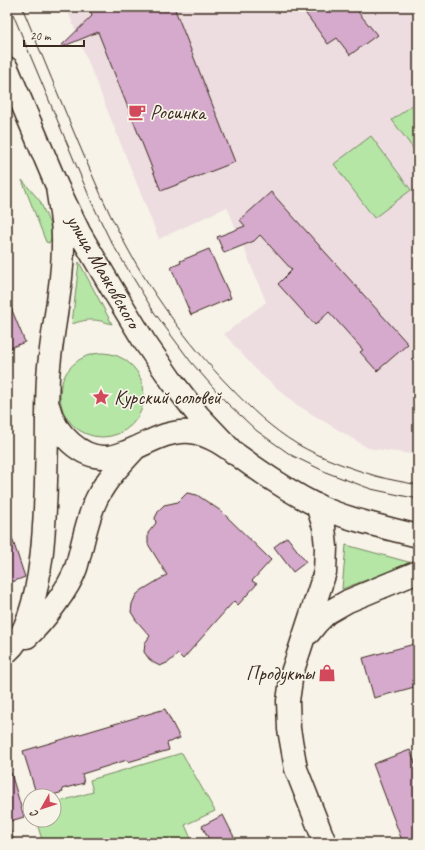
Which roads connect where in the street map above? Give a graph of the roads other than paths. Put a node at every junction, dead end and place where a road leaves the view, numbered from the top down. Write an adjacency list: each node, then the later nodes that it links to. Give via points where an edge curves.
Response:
1 (7, 68): 2 (main road, улица Маяковского)
2 (57, 186): 3 (main road, via 63,236 61,286 48,377); 5 (main road, улица Маяковского, via 79,232 144,341 198,416)
3 (48, 399): 4 (main road, via 55,425 74,446 84,452 96,456 115,457); 10 (main road, via 45,509 38,587 28,621 15,644)
4 (137, 448): 5 (main road, via 165,434 192,432 219,443); 10 (main road, via 106,482 97,498 75,570 67,586 30,634)
5 (235, 454): 6 (main road, via 285,488)
6 (317, 505): 7 (main road, via 338,514); 9 (main road, via 324,527 325,572)
7 (418, 536)
8 (418, 572): 9 (main road, via 348,601 327,613)
9 (301, 646): 11 (main road, via 292,673 288,701 290,729 296,769)
10 (7, 652)
11 (325, 843)

